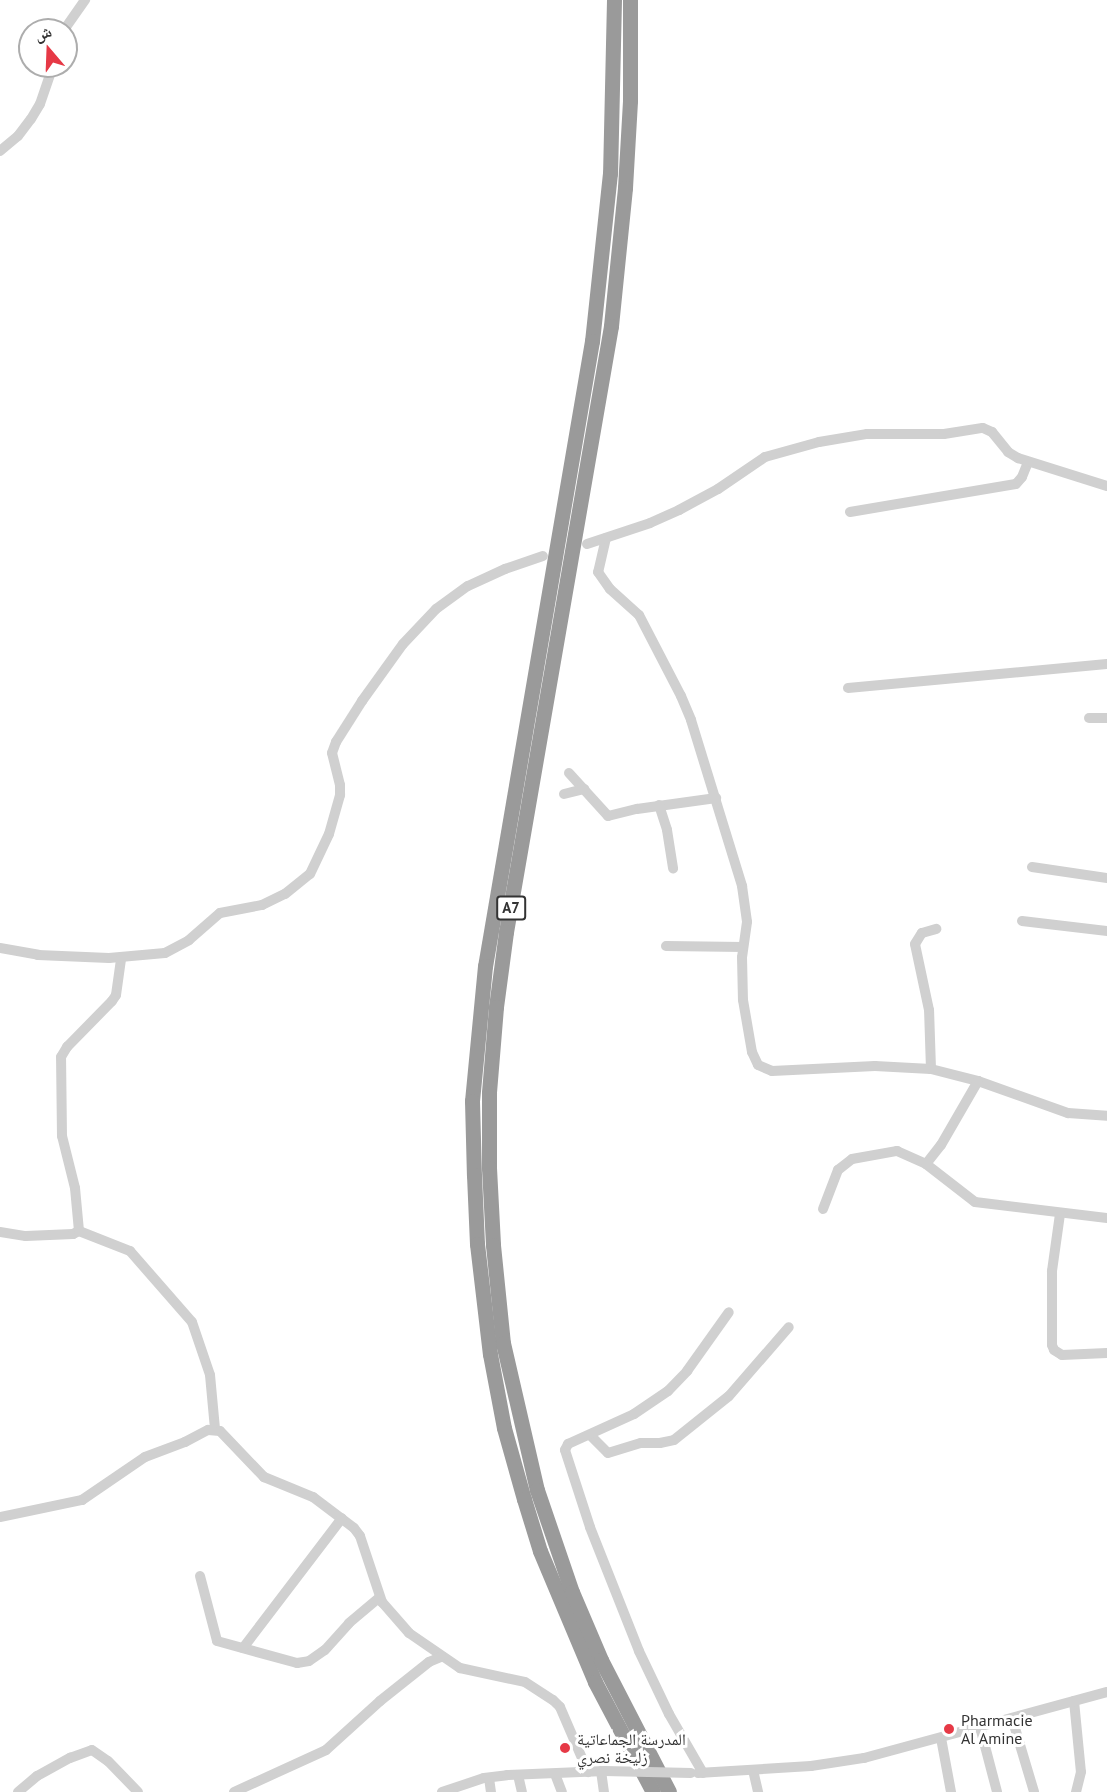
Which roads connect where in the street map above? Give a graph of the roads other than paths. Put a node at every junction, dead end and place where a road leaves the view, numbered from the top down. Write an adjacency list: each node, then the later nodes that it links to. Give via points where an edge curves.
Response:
1 (85, 0): 4 (street)
2 (614, 0): 72 (highway, A7, via 610,173 592,341 485,966 472,1101 477,1244 490,1354 504,1428 540,1551 595,1682)
3 (630, 0): 73 (highway, A7, via 626,188 611,326 496,1007 489,1094 489,1168 503,1343 537,1490 572,1592 601,1660)
4 (72, 18)
5 (48, 78): 6 (street, via 31,119)
6 (0, 151)
7 (1028, 462): 8 (street); 9 (street, via 1016,484); 10 (street, via 1008,452 984,428 944,434 845,437 765,457 679,510)
8 (1107, 486)
9 (850, 512)
10 (606, 538): 11 (street); 20 (street, via 598,572 610,589 639,615 664,662 691,720)
11 (587, 544)
12 (543, 556): 31 (street, via 468,586 430,615 396,653 332,753 340,795 329,834 310,874 273,901 220,913 177,949)
13 (1107, 664): 14 (street)
14 (848, 688)
15 (1089, 718): 16 (street)
16 (1107, 718)
17 (568, 773): 18 (street)
18 (584, 789): 19 (street); 21 (street, via 608,816)
19 (564, 794)
20 (716, 798): 21 (street); 29 (street, via 746,905)
21 (659, 805): 23 (street)
22 (1032, 867): 24 (street)
23 (673, 869)
24 (1107, 878)
25 (1022, 921): 27 (street)
26 (936, 929): 32 (street, via 921,933 915,944 929,1010)
27 (1107, 931)
28 (666, 946): 29 (street)
29 (743, 947): 32 (street, via 743,1000 754,1060 764,1069)
30 (0, 948): 31 (street, via 38,955)
31 (121, 958): 39 (street, via 112,1001 61,1057 62,1136 75,1188)
32 (931, 1069): 33 (street)
33 (978, 1081): 34 (street, via 1068,1113); 35 (street)
34 (1107, 1116)
35 (926, 1164): 36 (street, via 897,1151 852,1159 838,1170); 37 (street, via 975,1202)
36 (822, 1209)
37 (1060, 1214): 38 (street); 43 (street, via 1052,1271 1052,1345 1062,1355)
38 (1107, 1218)
39 (79, 1231): 40 (street, via 26,1236); 44 (street, via 130,1251 192,1322 210,1375)
40 (0, 1232)
41 (729, 1312): 45 (street, via 668,1391 634,1414)
42 (789, 1327): 45 (street, via 729,1396 674,1440 641,1443 608,1453)
43 (1107, 1353)
44 (215, 1430): 46 (street, via 145,1457 82,1500); 47 (street, via 264,1477 313,1497)
45 (590, 1435): 60 (street, via 566,1447 566,1460 639,1651)
46 (0, 1517)
47 (342, 1518): 49 (street, via 360,1536); 50 (street)
48 (200, 1576): 50 (street, via 215,1638)
49 (380, 1597): 50 (street, via 309,1661 297,1663); 51 (street, via 409,1633)
50 (243, 1648)
51 (441, 1657): 59 (street, via 460,1668 525,1682 553,1700 560,1707); 66 (street, via 380,1701 326,1750)
52 (1107, 1692): 53 (street)
53 (1074, 1701): 54 (street); 78 (street, via 1081,1772)
54 (1012, 1718): 55 (street); 77 (street)
55 (980, 1727): 56 (street); 76 (street)
56 (941, 1738): 57 (street, via 843,1762); 75 (street)
57 (753, 1770): 60 (street); 74 (street)
58 (603, 1771): 59 (street); 60 (street, bridge); 71 (street)
59 (588, 1772): 61 (street)
60 (703, 1773)
61 (555, 1774): 62 (street); 70 (street)
62 (518, 1775): 63 (street); 69 (street)
63 (489, 1778): 67 (street); 68 (street)
64 (18, 1792): 65 (street, via 31,1780 88,1750 108,1761)
65 (138, 1792)
66 (234, 1792)
67 (442, 1792)
68 (491, 1792)
69 (522, 1792)
70 (562, 1792)
71 (604, 1792)
72 (653, 1792)
73 (669, 1792)
74 (758, 1792)
75 (951, 1792)
76 (997, 1792)
77 (1034, 1792)
78 (1076, 1792)

